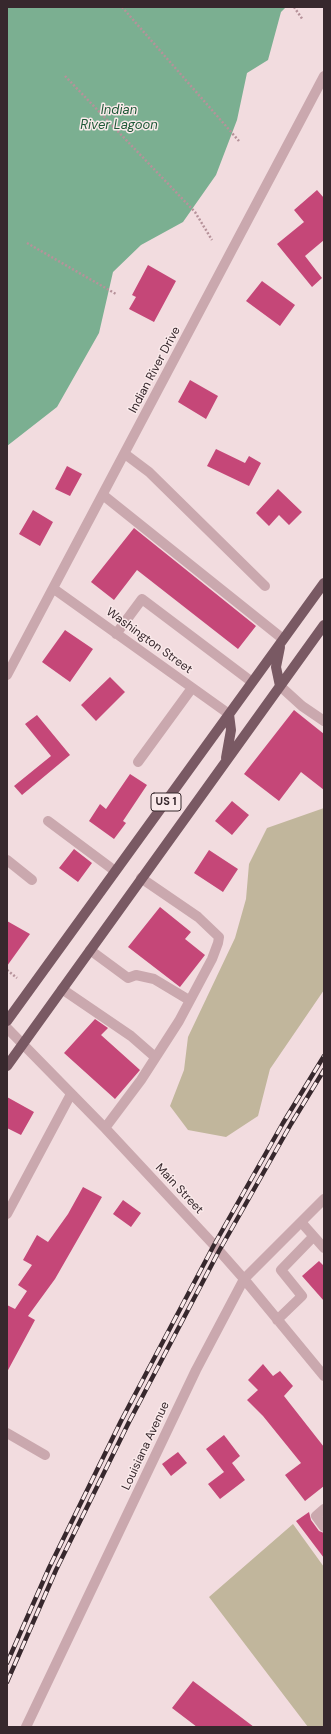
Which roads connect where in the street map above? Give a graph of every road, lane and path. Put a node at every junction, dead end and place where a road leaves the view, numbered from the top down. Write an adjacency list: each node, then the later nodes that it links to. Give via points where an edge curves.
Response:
1 (122, 7): 6 (path)
2 (294, 7): 3 (path)
3 (303, 20)
4 (65, 76): 7 (path, via 195,212)
5 (324, 76): 10 (street, Indian River Drive)
6 (239, 141)
7 (212, 240)
8 (27, 243): 9 (path)
9 (116, 294)
10 (125, 454): 11 (street, Indian River Drive); 13 (street, via 149,472)
11 (103, 495): 14 (street, Indian River Drive); 17 (street)
12 (324, 583): 17 (main road, US 1)
13 (265, 586)
14 (54, 589): 16 (street, Washington Street); 18 (street, Indian River Drive)
15 (324, 624): 20 (main road, US 1)
16 (116, 634): 19 (street, via 142,599); 21 (street, Washington Street)
17 (282, 641): 19 (main road, US 1); 20 (main road, via 276,668)
18 (7, 675)
19 (252, 682): 22 (main road, US 1)
20 (280, 686): 23 (street); 25 (main road, US 1)
21 (192, 688): 22 (street, Washington Street); 24 (street)
22 (229, 714): 25 (main road, via 231,730); 28 (main road, US 1)
23 (324, 721)
24 (138, 762)
25 (225, 762): 29 (main road, US 1)
26 (48, 821): 28 (street)
27 (7, 860): 30 (street)
28 (115, 871): 36 (main road, US 1)
29 (142, 878): 31 (main road, US 1); 35 (street, via 198,917 219,938 212,959)
30 (32, 880)
31 (90, 950): 34 (main road, US 1); 35 (street, via 128,978 136,976 154,979)
32 (7, 970): 33 (path)
33 (17, 978)
34 (62, 989): 38 (main road, US 1); 39 (street, via 130,1036)
35 (189, 1000): 39 (street, via 179,1021)
36 (7, 1021)
37 (7, 1028): 38 (street, Main Street)
38 (22, 1044): 40 (main road, US 1); 41 (street, Main Street)
39 (155, 1057): 42 (street)
40 (7, 1066)
41 (71, 1094): 42 (street, Main Street); 44 (street)
42 (105, 1128): 48 (street, Main Street)
43 (324, 1199): 45 (street, Louisiana Avenue)
44 (7, 1214)
45 (300, 1222): 46 (street); 48 (street, Louisiana Avenue)
46 (313, 1237): 47 (street); 49 (street, via 281,1270 302,1296)
47 (324, 1248)
48 (244, 1279): 49 (street, Main Street); 55 (street, Louisiana Avenue, via 196,1370)
49 (277, 1320): 50 (street, Main Street)
50 (324, 1376)
51 (7, 1434): 52 (street)
52 (45, 1455)
53 (324, 1509): 54 (street, via 316,1516)
54 (324, 1527)
55 (26, 1727)

